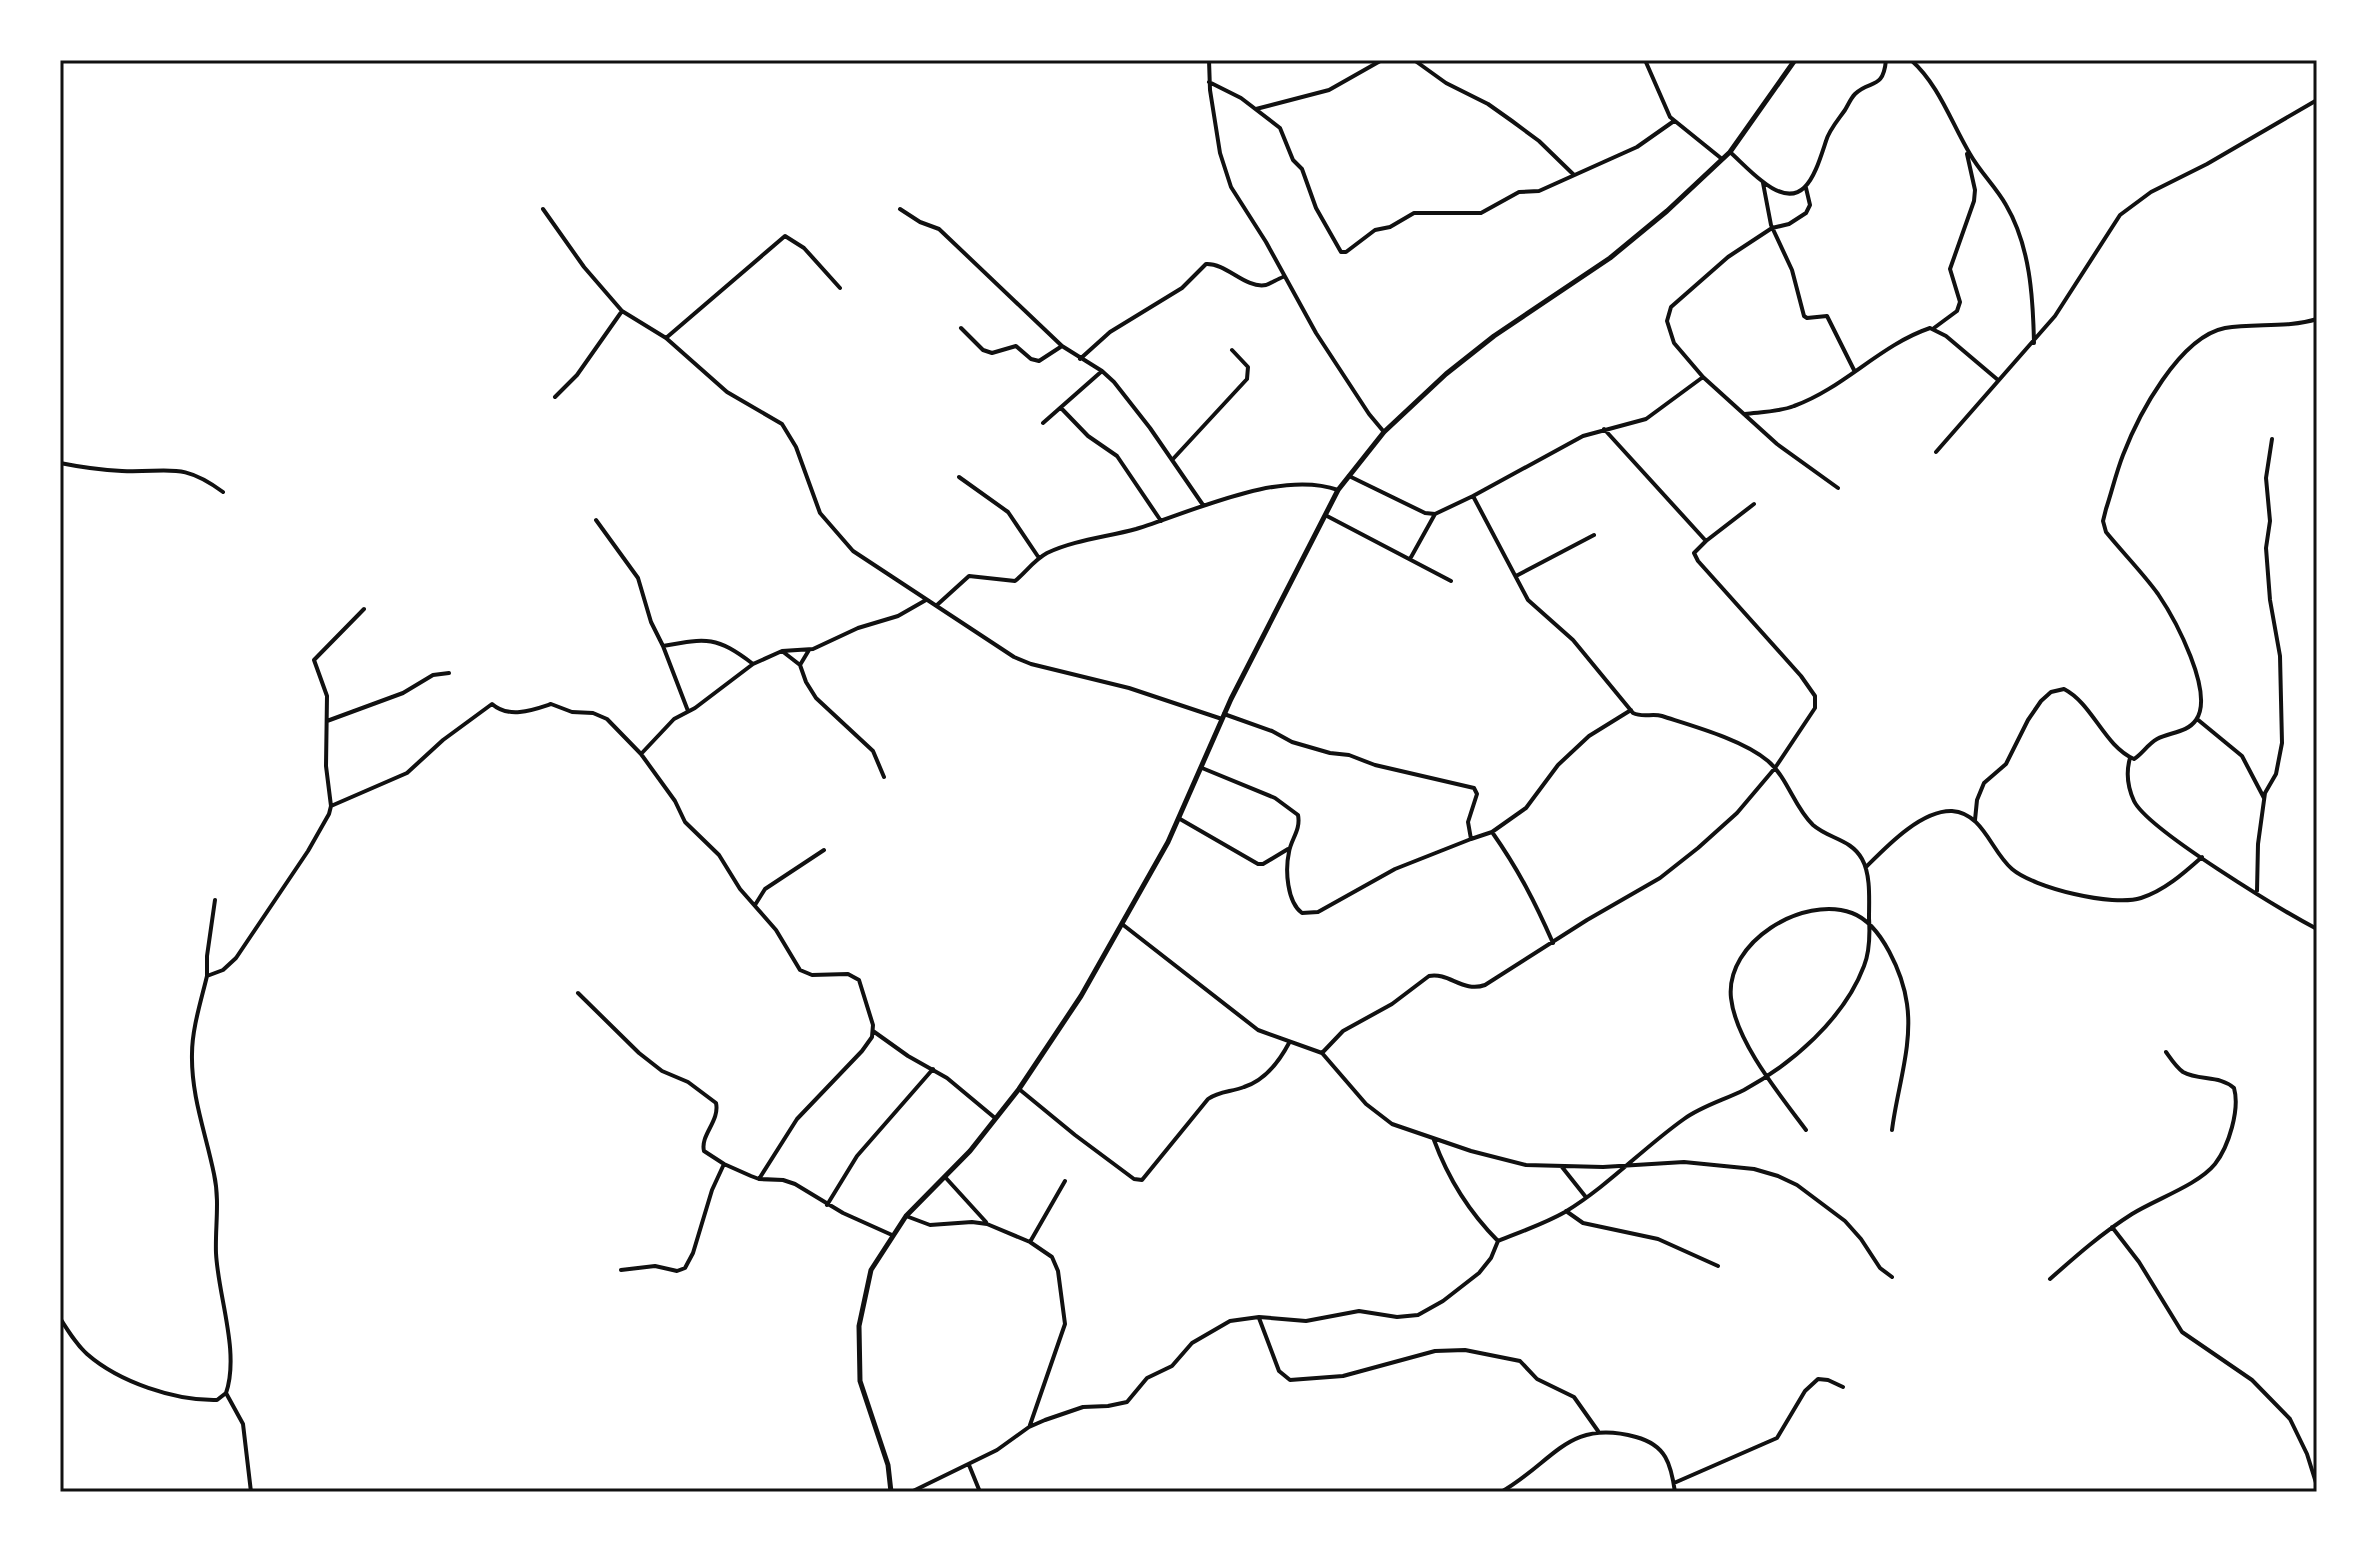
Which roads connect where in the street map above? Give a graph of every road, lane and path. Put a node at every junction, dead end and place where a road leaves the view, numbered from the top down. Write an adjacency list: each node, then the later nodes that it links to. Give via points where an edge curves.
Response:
1 (1209, 60): 8 (street)
2 (1382, 60): 10 (street, via 1329,90)
3 (1414, 60): 15 (street, via 1512,121)
4 (1645, 60): 11 (street)
5 (1795, 60): 13 (street)
6 (1886, 60): 17 (street, via 1881,78 1856,93 1829,134)
7 (1911, 60): 12 (street, via 1931,83)
8 (1209, 82): 10 (street); 21 (street, via 1226,176)
9 (2317, 100): 28 (street, via 2151,192 2120,215)
10 (1255, 109): 15 (street, via 1282,130 1341,252 1414,213 1481,213 1519,192 1539,191)
11 (1674, 121): 14 (street); 15 (street, via 1637,147)
12 (1967, 150): 26 (street, via 1973,210 1950,269 1960,302); 28 (street, via 2008,208 2021,239)
13 (1730, 152): 14 (street); 16 (street)
14 (1722, 159): 41 (street, via 1635,239 1468,356)
15 (1574, 175)
16 (1763, 183): 17 (street, via 1789,193); 20 (street)
17 (1806, 188): 20 (street, via 1806,213)
18 (543, 209): 23 (street)
19 (900, 209): 29 (street, via 939,229)
20 (1772, 228): 33 (street, via 1792,270 1804,316 1827,316); 34 (street, via 1728,257 1668,311 1674,343)
21 (1283, 277): 31 (street, via 1256,285 1206,264 1182,288 1110,332); 41 (street)
22 (840, 288): 27 (street, via 804,248 785,236)
23 (622, 311): 27 (street); 36 (street)
24 (2317, 319): 76 (street, via 2226,328 2178,360 2131,436 2106,509 2106,532 2159,596 2194,663 2202,693)
25 (961, 328): 29 (street, via 992,353 1016,346 1039,361)
26 (1934, 328): 33 (street, via 1886,349); 35 (street)
27 (666, 338): 64 (street, via 727,392 782,424 828,524 858,555)
28 (2034, 343): 35 (street)
29 (1062, 346): 31 (street)
30 (1232, 350): 44 (street, via 1248,367 1247,379)
31 (1080, 359): 32 (street)
32 (1102, 371): 37 (street); 44 (street)
33 (1855, 371): 38 (street, via 1799,404)
34 (1703, 377): 38 (street); 40 (street, via 1646,419)
35 (1998, 380): 43 (street)
36 (555, 397)
37 (1061, 408): 39 (street); 57 (street, via 1117,456)
38 (1745, 414): 48 (street)
39 (1043, 423)
40 (1604, 429): 51 (street, via 1565,444); 59 (street)
41 (1384, 432): 46 (street)
42 (2272, 439): 83 (street, via 2266,548 2280,656 2282,743)
43 (1936, 452)
44 (1173, 459): 53 (street)
45 (60, 463): 50 (street, via 125,472 171,470 201,476)
46 (1349, 476): 49 (street); 54 (street)
47 (959, 477): 60 (street, via 1008,512)
48 (1838, 488)
49 (1338, 490): 53 (street, via 1263,489); 55 (street)
50 (223, 492)
51 (1473, 496): 54 (street); 62 (street)
52 (1754, 504): 59 (street)
53 (1203, 505): 57 (street)
54 (1435, 514): 61 (street)
55 (1327, 516): 61 (street); 75 (street)
56 (596, 520): 67 (street, via 638,578)
57 (1161, 521): 60 (street)
58 (1594, 535): 62 (street)
59 (1706, 541): 81 (street, via 1694,553 1698,561 1816,699)
60 (1039, 558): 65 (street, via 1015,581 969,576)
61 (1410, 559): 63 (street)
62 (1516, 576): 73 (street, via 1528,600 1573,640)
63 (1451, 581)
64 (926, 600): 65 (street); 68 (street)
65 (937, 605): 75 (street, via 1031,664)
66 (364, 609): 77 (street, via 314,660 327,696)
67 (663, 646): 70 (street, via 713,640); 74 (street)
68 (809, 649): 69 (street); 71 (street)
69 (782, 651): 70 (street); 71 (street)
70 (753, 664): 74 (street)
71 (800, 665): 82 (street, via 816,698 873,751)
72 (449, 673): 77 (street)
73 (1631, 710): 81 (street, via 1741,745); 87 (street, via 1589,736 1558,765 1526,808)
74 (688, 711): 78 (street)
75 (1223, 717): 80 (street); 88 (street, via 1330,753 1474,788)
76 (2197, 719): 79 (street); 83 (street, via 2242,756)
77 (327, 721): 84 (street)
78 (641, 754): 84 (street, via 612,722 593,713 551,704 509,712 492,704 407,773); 95 (street, via 685,822 716,852)
79 (2130, 758): 86 (street, via 2074,696 2064,689 2051,692 2034,710 2006,764 1981,787); 91 (street, via 2128,777 2136,804)
80 (1202, 768): 85 (street); 89 (street, via 1296,812 1299,824)
81 (1775, 768): 92 (street, via 1814,826 1849,843); 99 (street, via 1737,813 1660,878)
82 (884, 777)
83 (2265, 799): 93 (street)
84 (331, 806): 100 (street, via 313,844 236,958)
85 (1180, 819): 89 (street, via 1258,864); 96 (street)
86 (1975, 820): 91 (street, via 2012,869 2032,882 2078,894 2140,898); 92 (street, via 1950,811 1925,819)
87 (1492, 832): 88 (street); 99 (street, via 1533,896)
88 (1471, 839): 89 (street, via 1395,869 1309,914 1298,911 1292,901)
89 (1288, 849)
90 (824, 850): 95 (street, via 765,889)
91 (2202, 857): 93 (street)
92 (1866, 867): 97 (street)
93 (2257, 891): 98 (street)
94 (215, 900): 100 (street)
95 (755, 905): 102 (street, via 804,973 856,976)
96 (1122, 924): 103 (street, via 1258,1030); 108 (street)
97 (1869, 927): 107 (street, via 1864,965 1842,1005 1809,1042); 107 (street, via 1856,914 1830,908 1808,912 1772,928 1745,951 1731,982 1731,1002); 111 (street, via 1899,970 1907,1002 1909,1023)
98 (2317, 929)
99 (1553, 943): 105 (street, via 1479,988 1429,976 1343,1031)
100 (207, 976): 135 (street, via 192,1072 216,1187 216,1253 229,1349)
101 (578, 993): 113 (street, via 657,1068 716,1103 701,1147)
102 (873, 1031): 106 (street); 117 (street, via 868,1044 797,1119)
103 (1289, 1043): 105 (street); 108 (street, via 1256,1082 1208,1099 1142,1180)
104 (2166, 1052): 124 (street, via 2187,1074 2234,1088 2231,1127 2210,1169)
105 (1322, 1053): 112 (street, via 1375,1112)
106 (933, 1069): 109 (street); 120 (street, via 857,1156)
107 (1766, 1077): 110 (street); 114 (street, via 1685,1118)
108 (1019, 1089): 109 (street)
109 (995, 1118): 116 (street)
110 (1806, 1130)
111 (1892, 1130)
112 (1434, 1140): 115 (street, via 1526,1165); 126 (street, via 1456,1187)
113 (724, 1164): 117 (street); 129 (street, via 685,1268)
114 (1626, 1165): 115 (street); 119 (street); 130 (street, via 1684,1162 1778,1176 1845,1221)
115 (1562, 1167): 119 (street)
116 (945, 1177): 122 (street); 123 (street)
117 (759, 1179): 120 (street, via 788,1182)
118 (1065, 1181): 127 (street)
119 (1586, 1197): 121 (street)
120 (827, 1205): 125 (street)
121 (1566, 1211): 126 (street); 128 (street, via 1583,1223 1658,1239)
122 (906, 1216): 123 (street, via 930,1225); 125 (street)
123 (987, 1224): 127 (street)
124 (2112, 1227): 131 (street); 140 (street, via 2182,1332 2252,1380 2290,1419)
125 (892, 1235): 142 (street, via 868,1277 859,1334 861,1389 888,1465)
126 (1498, 1241): 132 (street, via 1491,1258 1470,1281 1418,1315 1359,1311 1306,1321)
127 (1030, 1242): 136 (street, via 1057,1266 1065,1319)
128 (1718, 1266)
129 (621, 1270)
130 (1892, 1277)
131 (2050, 1279)
132 (1259, 1317): 136 (street, via 1230,1321 1192,1343 1172,1366 1147,1378 1127,1402 1083,1407); 137 (street, via 1279,1371 1290,1380 1343,1376 1435,1351 1465,1350 1520,1361 1537,1379 1574,1397)
133 (60, 1318): 135 (street, via 89,1356 133,1381 190,1399 217,1400)
134 (1843, 1387): 139 (street, via 1818,1379 1777,1438)
135 (226, 1393): 141 (street, via 243,1424)
136 (1029, 1427): 138 (street)
137 (1598, 1431): 139 (street, via 1653,1443 1669,1459); 145 (street, via 1572,1440)
138 (969, 1465): 143 (street); 144 (street)
139 (1674, 1483): 146 (street)
140 (2317, 1486)
141 (251, 1492)
142 (891, 1492)
143 (911, 1492)
144 (980, 1492)
145 (1501, 1492)
146 (1675, 1492)

